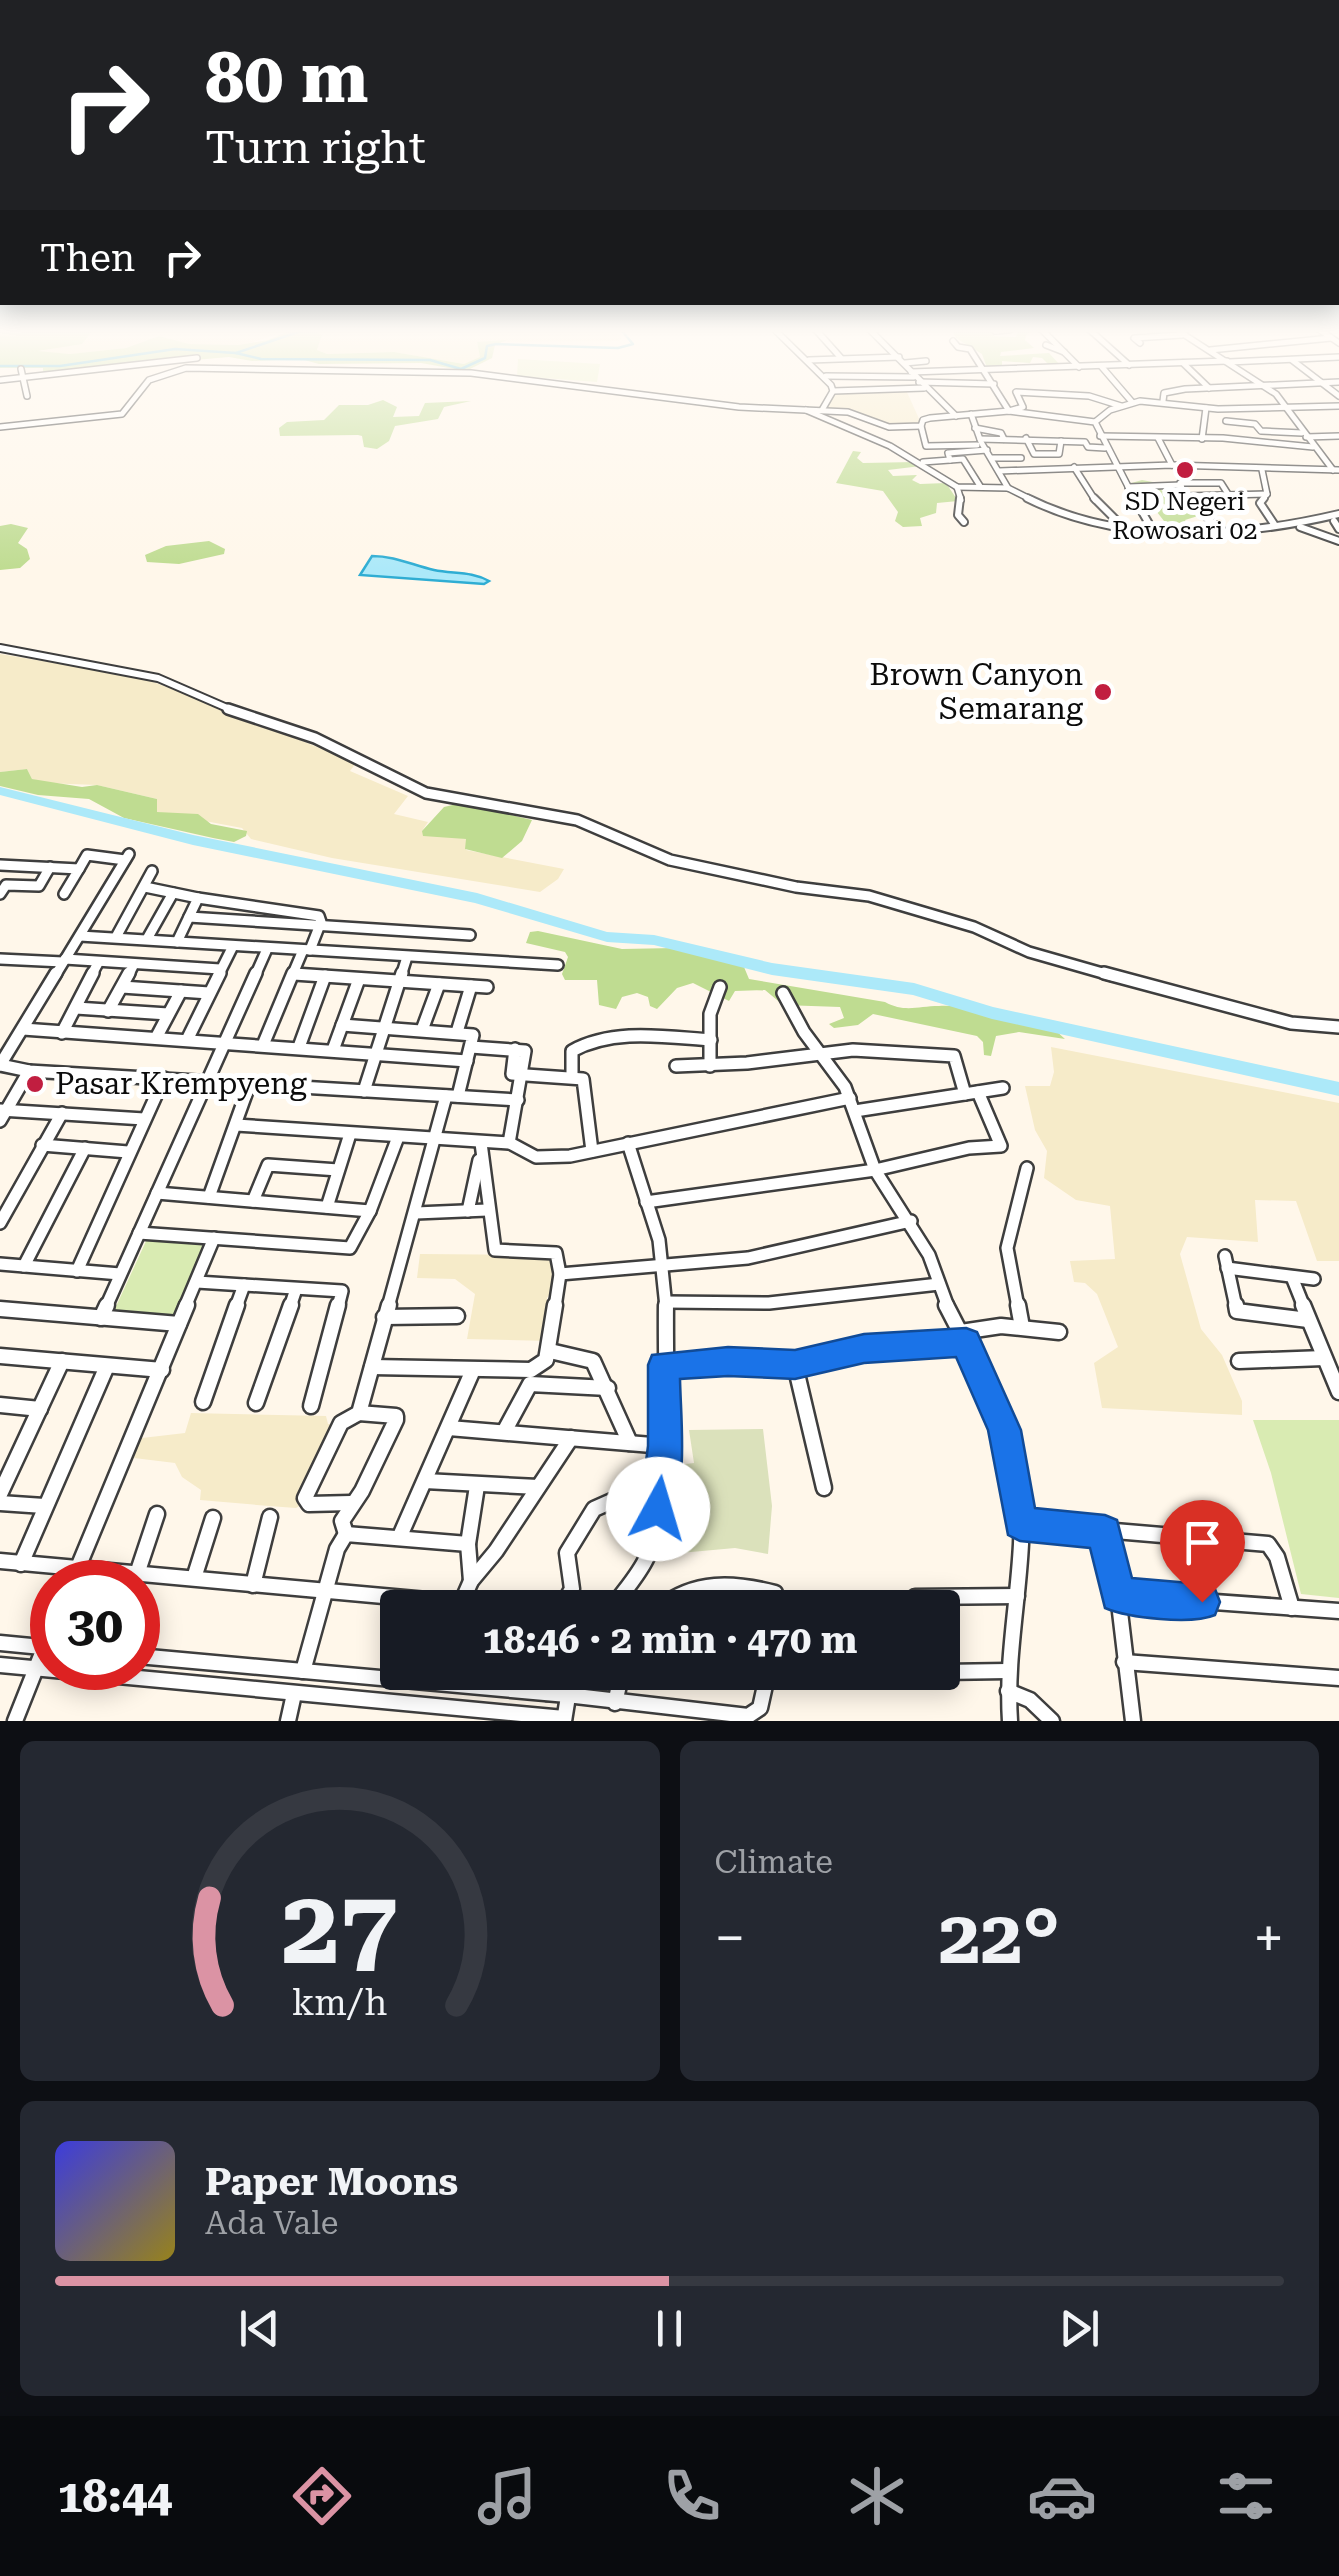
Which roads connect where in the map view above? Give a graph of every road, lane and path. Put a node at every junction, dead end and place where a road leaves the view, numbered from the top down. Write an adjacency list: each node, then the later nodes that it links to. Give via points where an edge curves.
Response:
1 (127, 410): 15 (street)
2 (806, 410): 18 (street)
3 (824, 410): 16 (street)
4 (950, 410): 12 (street)
5 (1013, 410): 10 (street)
6 (1114, 410): 13 (street)
7 (1206, 410): 24 (street)
8 (1224, 410): 19 (street, via 1226,422)
9 (1291, 410): 19 (street)
10 (1010, 411): 11 (street); 13 (street)
11 (971, 414): 12 (street); 17 (street)
12 (956, 416): 14 (street, via 926,419)
13 (1095, 422): 25 (street)
14 (921, 426): 16 (street); 27 (street, via 926,446)
15 (0, 427)
16 (889, 427): 18 (street)
17 (974, 428): 21 (street, via 991,428); 27 (street)
18 (854, 432): 33 (street)
19 (1304, 435): 20 (street); 28 (street)
20 (1339, 436)
21 (1004, 438): 22 (street); 27 (street)
22 (1026, 438): 26 (street); 29 (street, via 1032,454)
23 (1158, 438): 24 (street); 25 (street); 34 (street)
24 (1202, 439): 28 (street)
25 (1102, 441): 26 (street, via 1088,447); 35 (street)
26 (1061, 442): 29 (street, via 1060,454)
27 (983, 445): 30 (street); 32 (street, via 946,454)
28 (1313, 446): 40 (street)
29 (1050, 454): 36 (street)
30 (992, 458): 31 (street); 39 (street)
31 (1021, 458)
32 (950, 460): 33 (street); 42 (street, via 964,459)
33 (920, 462): 43 (street)
34 (1172, 465): 35 (street); 38 (street)
35 (1116, 466): 37 (street); 44 (street)
36 (1057, 468): 37 (street); 39 (street)
37 (1074, 468): 52 (street)
38 (1262, 470): 40 (street); 47 (street)
39 (999, 471): 45 (street)
40 (1337, 472)
41 (1181, 485): 44 (street); 46 (street, via 1220,482); 48 (street)
42 (980, 486): 43 (street); 45 (street)
43 (956, 487): 50 (street)
44 (1128, 487): 54 (street)
45 (1008, 488): 52 (street, via 1052,510)
46 (1228, 494): 47 (street); 48 (street)
47 (1267, 494): 51 (street, via 1260,504)
48 (1186, 496): 53 (street)
49 (1338, 521): 51 (street)
50 (964, 522)
51 (1271, 524): 53 (street); 55 (street, via 1308,527)
52 (1124, 528): 54 (street)
53 (1219, 529): 54 (street)
54 (1155, 534)
55 (1339, 541)
56 (0, 648): 100 (street, via 158,678 315,738 426,793 577,820 670,860 870,896 974,927 1029,952 1251,1015)
57 (0, 864): 58 (street)
58 (50, 867): 59 (street); 63 (street, via 40,886 6,885)
59 (79, 869): 64 (street); 69 (street, via 87,855 127,857)
60 (152, 871): 61 (street)
61 (144, 887): 62 (street); 70 (street)
62 (173, 893): 65 (street); 71 (street)
63 (0, 894)
64 (64, 894)
65 (198, 898): 66 (street); 67 (street, via 316,915)
66 (189, 917): 67 (street); 72 (street)
67 (320, 926): 68 (street); 75 (street)
68 (470, 935)
69 (80, 936): 70 (street); 78 (street)
70 (116, 937): 71 (street)
71 (147, 939): 72 (street)
72 (177, 942): 73 (street)
73 (233, 946): 74 (street); 82 (street)
74 (267, 949): 75 (street); 108 (street)
75 (306, 950): 76 (street); 83 (street)
76 (407, 958): 81 (street); 86 (street)
77 (0, 959): 78 (street)
78 (64, 961): 79 (street); 101 (street)
79 (98, 963): 80 (street); 95 (street)
80 (134, 964): 82 (street); 89 (street)
81 (558, 965)
82 (220, 970): 93 (street)
83 (294, 974): 84 (street); 109 (street)
84 (325, 976): 85 (street); 111 (street)
85 (359, 979): 86 (street); 98 (street)
86 (402, 982): 87 (street); 99 (street)
87 (439, 984): 88 (street); 102 (street)
88 (471, 986): 90 (street); 103 (street)
89 (122, 987): 92 (street); 96 (street)
90 (487, 987)
91 (720, 987): 107 (street, via 710,1010)
92 (181, 991): 93 (street); 97 (street)
93 (209, 993): 106 (street)
94 (783, 993): 113 (street)
95 (76, 1008): 96 (street); 104 (street)
96 (108, 1011): 97 (street)
97 (168, 1014): 105 (street)
98 (342, 1025): 99 (street); 112 (street)
99 (387, 1027): 102 (street); 114 (street)
100 (1339, 1027)
101 (23, 1029): 104 (street); 116 (street)
102 (422, 1030): 103 (street)
103 (457, 1032): 110 (street, via 474,1035)
104 (62, 1033): 105 (street)
105 (156, 1038): 106 (street)
106 (187, 1040): 108 (street)
107 (711, 1040): 118 (street); 121 (street, via 592,1042 572,1051)
108 (225, 1043): 109 (street); 123 (street)
109 (263, 1045): 111 (street)
110 (470, 1046): 115 (street); 120 (street, via 515,1049 510,1073)
111 (298, 1047): 112 (street)
112 (334, 1050): 114 (street)
113 (821, 1052): 118 (street); 127 (street, via 954,1056); 130 (street)
114 (377, 1054): 115 (street); 126 (street)
115 (467, 1061): 128 (street)
116 (0, 1065): 119 (street)
117 (676, 1066): 118 (street)
118 (710, 1066)
119 (29, 1071): 122 (street); 132 (street)
120 (522, 1074): 121 (street); 129 (street)
121 (572, 1077): 143 (street, via 586,1084)
122 (164, 1078): 123 (street); 133 (street)
123 (206, 1080): 124 (street); 148 (street)
124 (250, 1083): 126 (street); 134 (street)
125 (1003, 1088): 127 (street)
126 (364, 1091): 128 (street)
127 (972, 1093): 130 (street); 147 (street, via 1001,1146)
128 (452, 1096): 129 (street); 137 (street)
129 (518, 1100): 138 (street)
130 (852, 1104): 139 (street); 147 (street)
131 (62, 1113): 132 (street); 133 (street); 140 (street)
132 (2, 1114)
133 (144, 1119): 144 (street)
134 (236, 1125): 135 (street); 149 (street)
135 (350, 1134): 136 (street); 146 (street)
136 (398, 1137): 137 (street); 154 (street)
137 (437, 1141): 141 (street); 156 (street)
138 (510, 1143): 141 (street); 143 (street, via 536,1157)
139 (628, 1143): 143 (street); 151 (street)
140 (42, 1145): 142 (street); 158 (street)
141 (481, 1146): 153 (street); 155 (street)
142 (85, 1148): 144 (street); 162 (street)
143 (592, 1150)
144 (128, 1152): 164 (street)
145 (1028, 1168): 180 (street, via 1007,1248)
146 (338, 1170): 150 (street, via 268,1165); 152 (street)
147 (875, 1170): 151 (street); 157 (street)
148 (157, 1193): 149 (street); 159 (street)
149 (209, 1197): 150 (street)
150 (253, 1201): 152 (street)
151 (646, 1202): 163 (street)
152 (327, 1207): 154 (street)
153 (487, 1210): 155 (street); 166 (street, via 496,1252 554,1251)
154 (370, 1211): 160 (street, via 348,1249)
155 (468, 1211): 156 (street)
156 (416, 1214): 176 (street)
157 (911, 1221): 163 (street, via 748,1258); 170 (street)
158 (0, 1223)
159 (139, 1232): 160 (street); 165 (street)
160 (214, 1238): 169 (street)
161 (0, 1264): 162 (street)
162 (24, 1266): 164 (street)
163 (660, 1266): 166 (street); 173 (street)
164 (78, 1271): 165 (street)
165 (120, 1274): 177 (street)
166 (560, 1274): 183 (street)
167 (1292, 1278): 168 (street); 178 (street); 178 (street, via 1226,1262 1237,1312)
168 (1314, 1279)
169 (196, 1282): 171 (street); 179 (street)
170 (939, 1284): 173 (street, via 789,1304); 182 (street)
171 (244, 1285): 172 (street); 197 (street)
172 (296, 1288): 198 (street); 200 (street, via 342,1290)
173 (666, 1302): 188 (street)
174 (0, 1309): 177 (street)
175 (457, 1316): 176 (street)
176 (384, 1317): 191 (street)
177 (101, 1318): 179 (street)
178 (1308, 1320): 185 (street)
179 (179, 1324): 192 (street)
180 (1022, 1327): 181 (street); 182 (street)
181 (1059, 1332)
182 (963, 1337): 189 (street, via 864,1348); 220 (street, via 1004,1430)
183 (550, 1351): 194 (street); 195 (street, via 593,1360)
184 (0, 1356): 186 (street)
185 (1324, 1358): 187 (street); 196 (street)
186 (62, 1362): 190 (street); 201 (street)
187 (1239, 1362)
188 (664, 1365): 189 (street); 207 (street)
189 (795, 1365): 211 (street)
190 (107, 1366): 192 (street); 215 (street)
191 (372, 1366): 193 (street); 202 (street)
192 (162, 1370): 225 (street)
193 (473, 1370): 194 (street); 203 (street)
194 (531, 1377): 195 (street); 204 (street)
195 (608, 1388): 206 (street)
196 (1339, 1392)
197 (203, 1402)
198 (256, 1403)
199 (0, 1406): 201 (street)
200 (311, 1406)
201 (40, 1409): 212 (street)
202 (358, 1414): 214 (street, via 379,1412 396,1420); 214 (street, via 342,1423 305,1498 309,1504)
203 (450, 1428): 204 (street); 208 (street)
204 (504, 1432): 205 (street)
205 (571, 1438): 206 (street); 210 (street)
206 (630, 1443): 207 (street)
207 (664, 1446): 216 (street)
208 (426, 1481): 209 (street); 223 (street)
209 (477, 1486): 210 (street); 224 (street)
210 (538, 1487): 232 (street)
211 (824, 1488)
212 (0, 1494)
213 (0, 1503): 215 (street)
214 (352, 1503): 222 (street, via 342,1521)
215 (44, 1506): 228 (street)
216 (658, 1509): 235 (street, via 612,1501 594,1509 568,1552); 236 (street, via 647,1556)
217 (158, 1514): 226 (street)
218 (270, 1517): 233 (street)
219 (214, 1518): 231 (street)
220 (1020, 1523): 221 (street); 241 (street)
221 (1105, 1532): 240 (street); 244 (street, via 1268,1544)
222 (346, 1534): 223 (street); 239 (street)
223 (400, 1536): 224 (street)
224 (468, 1544): 232 (street)
225 (81, 1560)
226 (142, 1560)
227 (0, 1562): 228 (street)
228 (21, 1564): 229 (street)
229 (30, 1566)
230 (160, 1576): 231 (street)
231 (194, 1578): 233 (street)
232 (471, 1581): 234 (street)
233 (253, 1586): 239 (street)
234 (467, 1590)
235 (571, 1590)
236 (624, 1590)
237 (683, 1590): 238 (street)
238 (757, 1590)
239 (325, 1592): 243 (street); 252 (street)
240 (1118, 1595): 244 (street); 249 (street)
241 (1017, 1596): 242 (street); 253 (street)
242 (960, 1597)
243 (380, 1598)
244 (1292, 1608): 245 (street)
245 (1339, 1611)
246 (0, 1643): 247 (street)
247 (30, 1646)
248 (160, 1658): 252 (street)
249 (1124, 1662): 256 (street); 274 (street)
250 (0, 1665): 251 (street)
251 (30, 1668)
252 (303, 1671): 255 (street)
253 (1007, 1671): 254 (street); 264 (street)
254 (960, 1672)
255 (380, 1675)
256 (1339, 1678)
257 (160, 1681): 265 (street)
258 (30, 1685): 270 (street)
259 (519, 1690): 266 (street)
260 (547, 1690): 266 (street)
261 (568, 1690): 267 (street)
262 (618, 1690): 268 (street)
263 (764, 1690): 268 (street, via 760,1708 748,1716)
264 (1008, 1690): 272 (street); 273 (street)
265 (294, 1694): 269 (street); 271 (street)
266 (546, 1694): 267 (street)
267 (567, 1695): 268 (street); 269 (street)
268 (615, 1703)
269 (564, 1720)
270 (16, 1721)
271 (288, 1721)
272 (1010, 1721)
273 (1052, 1721)
274 (1132, 1721)

